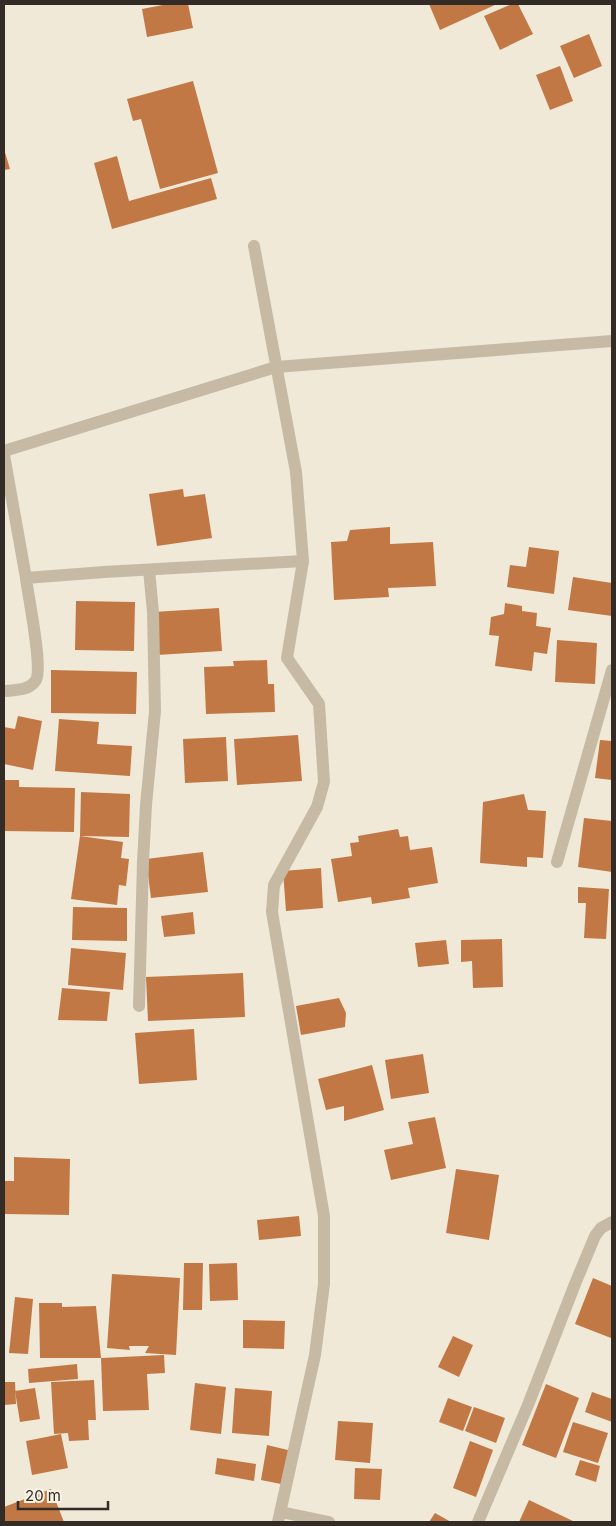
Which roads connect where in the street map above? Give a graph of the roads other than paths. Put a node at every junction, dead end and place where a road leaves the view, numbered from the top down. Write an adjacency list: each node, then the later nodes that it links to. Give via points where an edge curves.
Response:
1 (254, 246): 3 (street)
2 (612, 341): 3 (street)
3 (276, 367): 4 (street); 6 (street, via 296,472)
4 (4, 451)
5 (4, 455): 8 (street)
6 (303, 561): 7 (street); 14 (street, via 287,658 319,704 324,782 317,807 274,885 272,912 324,1216 324,1284 315,1355)
7 (149, 570): 8 (street); 12 (street, via 155,711 142,862)
8 (26, 578): 10 (street, via 38,665 36,680 25,690)
9 (612, 670): 11 (street)
10 (4, 691)
11 (557, 862)
12 (139, 1006)
13 (612, 1222): 16 (street, via 595,1236)
14 (280, 1517): 15 (street)
15 (329, 1522)
16 (478, 1522)

